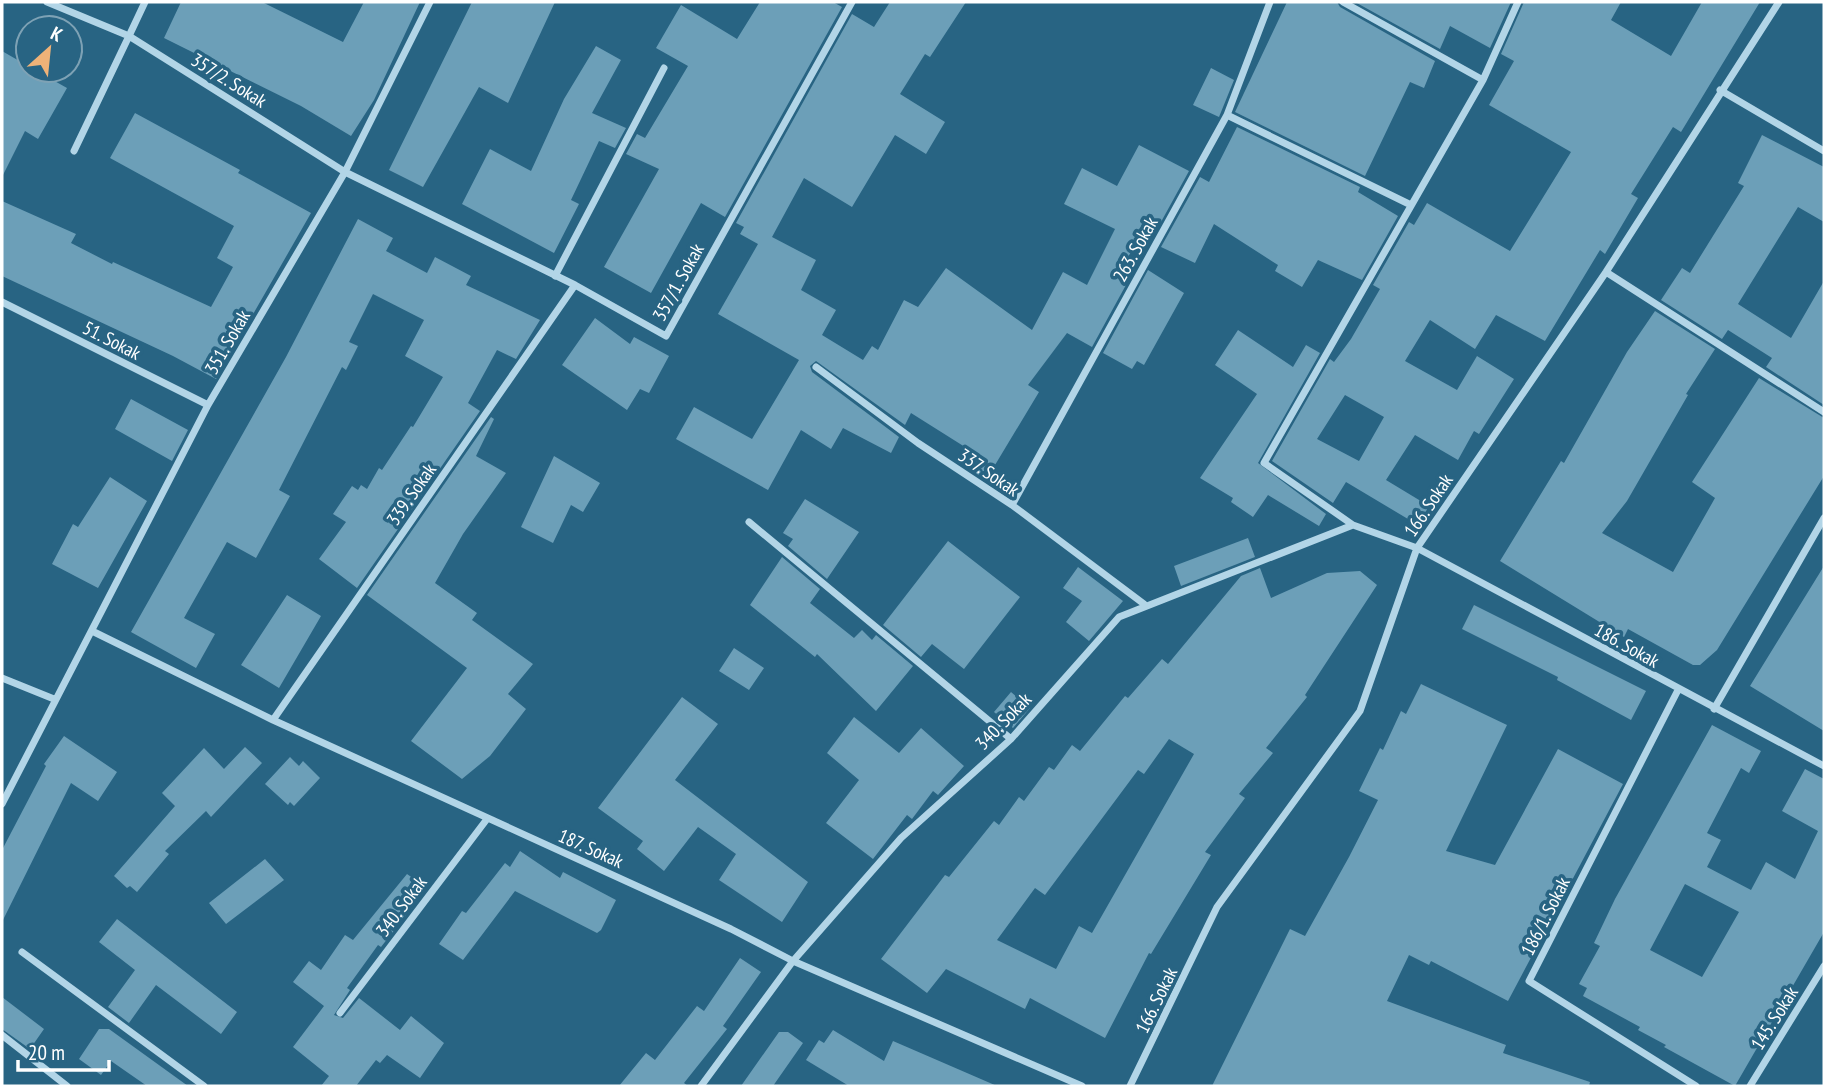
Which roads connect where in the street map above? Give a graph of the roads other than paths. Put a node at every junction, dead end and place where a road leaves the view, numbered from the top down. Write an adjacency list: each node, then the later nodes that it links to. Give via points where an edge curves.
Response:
1 (47, 2): 9 (street, 357/2. Sokak)
2 (145, 2): 9 (street)
3 (430, 2): 16 (street, 351. Sokak)
4 (852, 2): 20 (street, 357/1. Sokak, via 666,336)
5 (1270, 2): 13 (street, 263. Sokak)
6 (1343, 2): 11 (street)
7 (1518, 2): 11 (street)
8 (1779, 2): 12 (street, 166. Sokak)
9 (129, 36): 14 (street); 16 (street, 357/2. Sokak)
10 (664, 68): 19 (street)
11 (1483, 80): 17 (street)
12 (1720, 90): 15 (street); 18 (street, 166. Sokak)
13 (1227, 115): 17 (street); 25 (street, 263. Sokak)
14 (74, 151)
15 (1824, 151)
16 (345, 172): 19 (street, 357/1. Sokak); 23 (street, 351. Sokak)
17 (1411, 205): 28 (street, via 1264,463)
18 (1606, 272): 24 (street); 29 (street, 166. Sokak)
19 (555, 276): 20 (street, 357/1. Sokak)
20 (575, 285): 36 (street, 339. Sokak)
21 (2, 302): 23 (street, 51. Sokak)
22 (816, 368): 25 (street, 337. Sokak)
23 (208, 405): 31 (street, 351. Sokak)
24 (1824, 412)
25 (1012, 505): 30 (street, 337. Sokak)
26 (1824, 518): 35 (street)
27 (749, 522): 37 (street)
28 (1353, 525): 29 (street); 30 (street, 340. Sokak)
29 (1417, 548): 33 (street, 186. Sokak); 50 (street, 166. Sokak, via 1360,711 1217,907)
30 (1144, 604): 37 (street, 340. Sokak, via 1119,617)
31 (92, 631): 34 (street, 351. Sokak); 36 (street, 187. Sokak)
32 (2, 678): 34 (street)
33 (1678, 690): 35 (street, 186. Sokak); 51 (street, 186/1. Sokak, via 1529,981)
34 (54, 699): 39 (street, 351. Sokak)
35 (1714, 709): 38 (street, 186. Sokak)
36 (273, 720): 40 (street, 187. Sokak)
37 (1011, 739): 42 (street, 340. Sokak, via 901,838)
38 (1824, 766)
39 (2, 804)
40 (487, 819): 42 (street, 187. Sokak); 44 (street, 340. Sokak)
41 (22, 952): 47 (street)
42 (793, 961): 48 (street, 340. Sokak); 49 (street, 187. Sokak)
43 (1824, 966): 52 (street, 145. Sokak)
44 (340, 1013)
45 (2, 1035): 46 (street)
46 (67, 1086)
47 (204, 1086)
48 (701, 1086)
49 (1082, 1086)
50 (1130, 1086)
51 (1696, 1086)
52 (1750, 1086)

